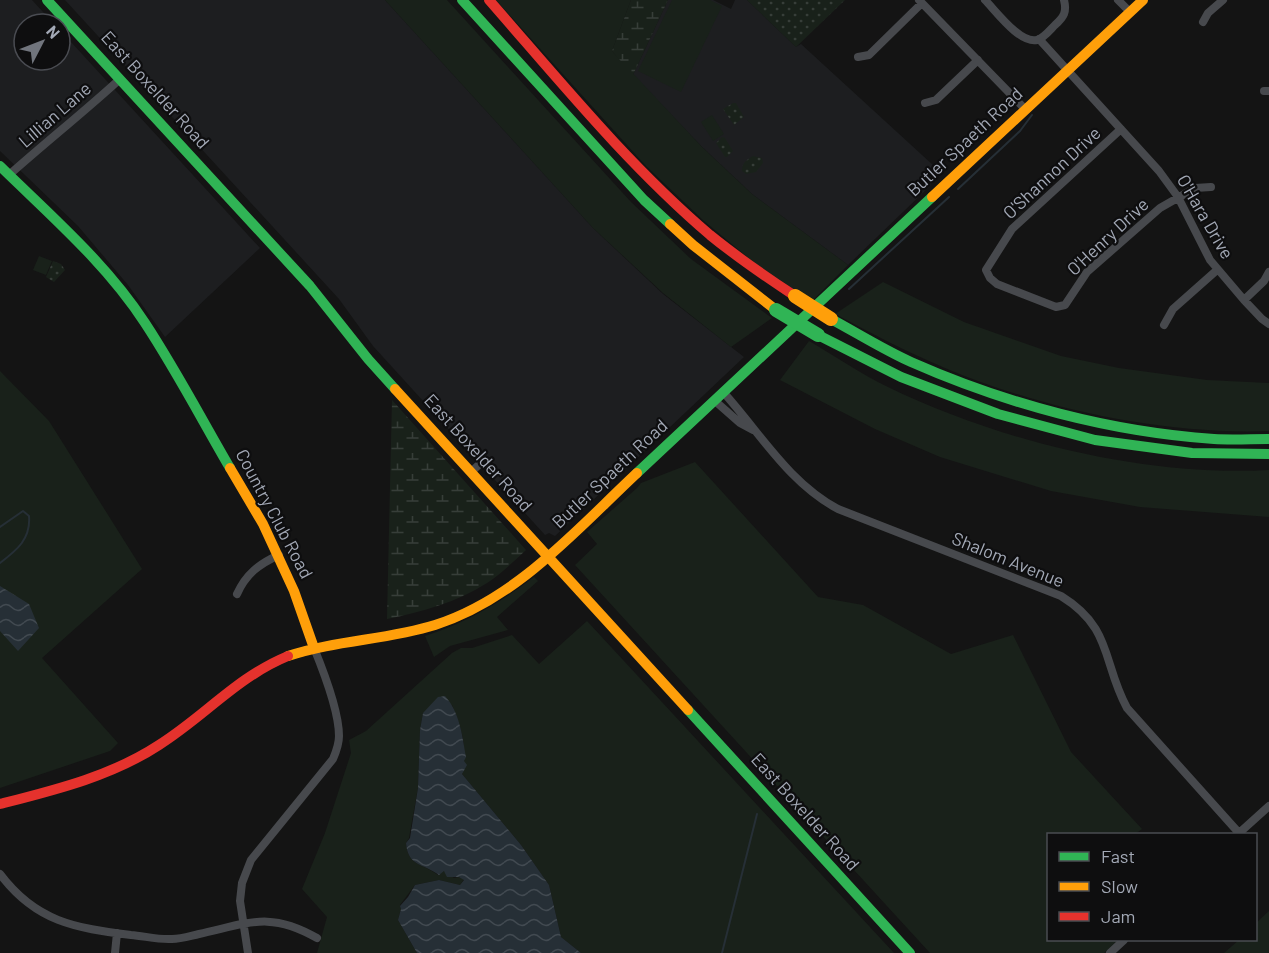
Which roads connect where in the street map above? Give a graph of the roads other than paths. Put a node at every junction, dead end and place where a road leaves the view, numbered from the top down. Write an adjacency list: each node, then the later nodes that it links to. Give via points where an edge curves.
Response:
1 (47, 0): 16 (main road, East Boxelder Road)
2 (462, 0): 32 (main road, bridge, via 644,200 693,245 776,310 818,335 901,377 976,406 1095,440 1192,453)
3 (489, 0): 31 (main road, bridge, via 589,113 701,227 754,269 831,319 909,361 967,385 1058,413 1215,439)
4 (985, 0): 12 (street, via 1023,38)
5 (1064, 0): 12 (street, via 1063,18)
6 (1118, 0): 10 (street)
7 (1143, 0): 10 (main road, Butler Spaeth Road)
8 (1223, 0): 11 (street)
9 (921, 2): 13 (street, via 869,55); 14 (street)
10 (1130, 12): 15 (main road, Butler Spaeth Road)
11 (1203, 22)
12 (1039, 39): 15 (street, O'Hara Drive)
13 (858, 57)
14 (978, 60): 17 (street, via 936,100); 18 (street)
15 (1068, 70): 18 (main road, Butler Spaeth Road); 19 (street, O'Hara Drive)
16 (120, 79): 20 (street, Lillian Lane, via 74,121); 34 (main road, East Boxelder Road, via 310,286 368,359)
17 (925, 103)
18 (1026, 110): 29 (main road, Butler Spaeth Road)
19 (1121, 129): 22 (street, O'Hara Drive); 26 (street, O'Shannon Drive, via 1012,229 986,270 997,284 1056,308)
20 (5, 170): 35 (main road, Country Club Road, via 91,255 145,322)
21 (1210, 187): 22 (street, O'Henry Drive, via 1195,188)
22 (1178, 197): 23 (street, O'Hara Drive); 26 (street, O'Henry Drive, via 1087,272)
23 (1217, 270): 25 (street, O'Hara Drive); 28 (street, via 1173,309)
24 (1269, 272): 25 (street)
25 (1244, 300): 27 (street, O'Hara Drive)
26 (1065, 305)
27 (1269, 324)
28 (1164, 325)
29 (720, 397): 30 (street, Shalom Avenue, via 740,423); 30 (street, Shalom Avenue, via 746,417); 36 (main road, Butler Spaeth Road)
30 (754, 431): 41 (street, Shalom Avenue, via 823,501 1073,604 1094,624 1120,695 1136,721)
31 (1269, 439)
32 (1269, 454)
33 (483, 461): 34 (street)
34 (471, 472): 36 (main road, East Boxelder Road)
35 (279, 555): 37 (street, via 258,565); 38 (main road, Country Club Road)
36 (547, 557): 38 (main road, Butler Spaeth Road, via 495,597 447,621); 50 (main road, East Boxelder Road)
37 (237, 594)
38 (314, 648): 39 (main road, Butler Spaeth Road, via 271,663 246,677 159,746 127,763); 44 (street, Country Club Road, via 336,717 338,748 251,860 242,883)
39 (0, 804)
40 (1269, 806): 42 (street)
41 (1238, 833)
42 (1240, 833)
43 (0, 874): 45 (street, via 17,895 42,914)
44 (242, 924): 45 (street, via 171,939); 46 (street, via 287,923); 49 (street, Country Club Road)
45 (117, 933): 48 (street)
46 (317, 938)
47 (1122, 941): 51 (street)
48 (115, 953)
49 (248, 953)
50 (910, 953)
51 (1110, 953)

